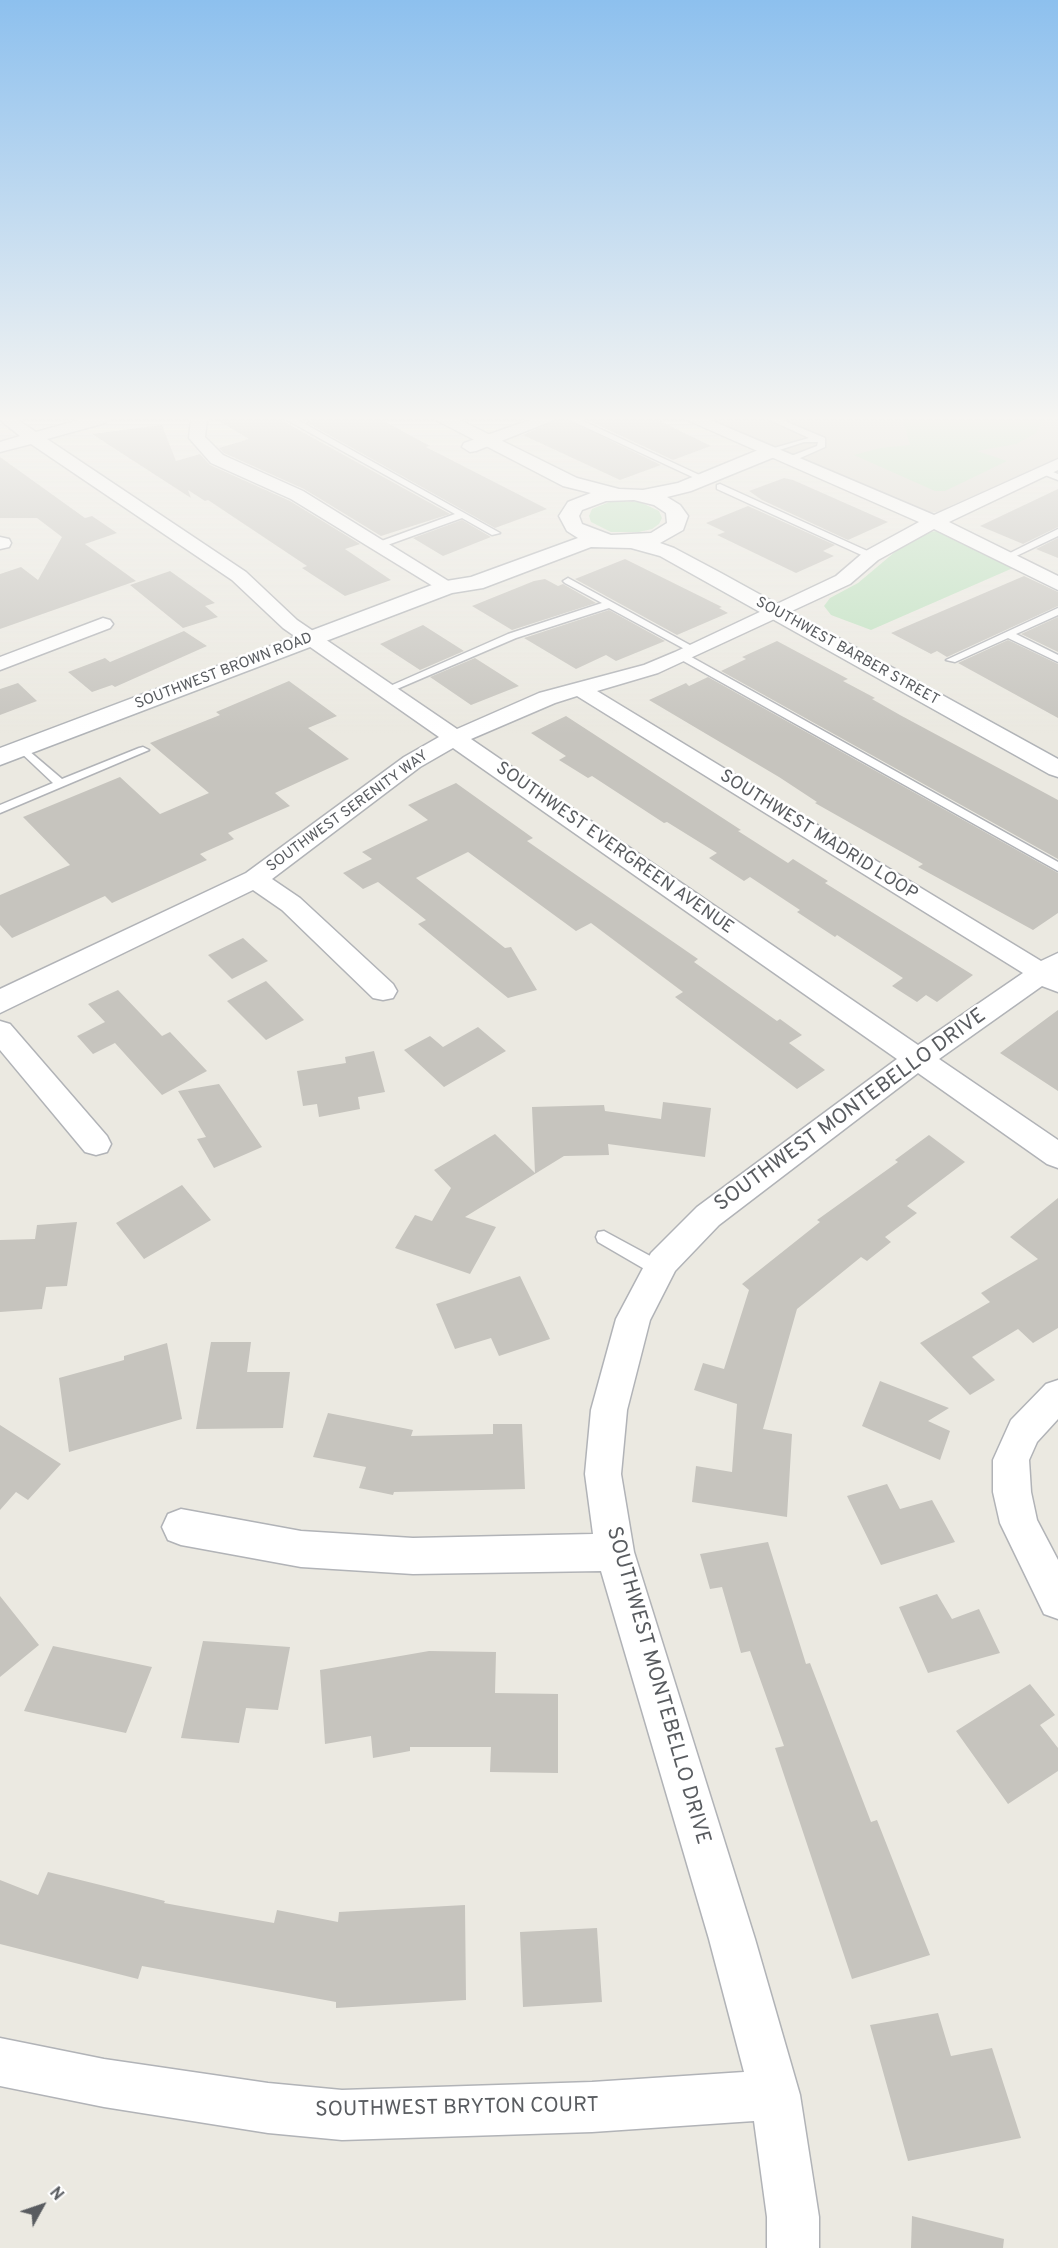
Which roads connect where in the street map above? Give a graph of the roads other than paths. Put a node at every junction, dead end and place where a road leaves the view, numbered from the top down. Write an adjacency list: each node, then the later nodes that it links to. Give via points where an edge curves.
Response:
1 (162, 525): 27 (street, SOUTHWEST EVERGREEN AVENUE, via 239,576 290,624)
2 (346, 525): 16 (street)
3 (435, 525): 16 (lane)
4 (480, 525): 13 (lane)
5 (563, 525): 21 (street, SOUTHWEST BROWN ROAD, via 552,537 458,576)
6 (578, 525): 14 (street, SOUTHWEST BARBER STREET, via 586,534)
7 (671, 525): 15 (street, SOUTHWEST BARBER STREET, via 657,538)
8 (679, 525): 23 (street, SOUTHWEST BARBER STREET, via 689,544)
9 (803, 525): 17 (lane)
10 (929, 525): 17 (street, SOUTHWEST SERENITY WAY)
11 (942, 525): 18 (street)
12 (1058, 532): 18 (lane)
13 (495, 533)
14 (605, 540): 15 (street, SOUTHWEST BARBER STREET); 21 (street, SOUTHWEST BROWN ROAD, via 570,546 475,582)
15 (632, 542): 23 (street, SOUTHWEST BARBER STREET, via 675,556)
16 (379, 545): 21 (street)
17 (871, 556): 23 (street, SOUTHWEST SERENITY WAY, via 854,574)
18 (1007, 556): 20 (street)
19 (568, 581): 22 (lane)
20 (1058, 584)
21 (448, 587): 27 (street, SOUTHWEST BROWN ROAD)
22 (610, 604): 28 (lane); 33 (lane, via 512,636)
23 (786, 608): 28 (street, SOUTHWEST SERENITY WAY); 36 (street, SOUTHWEST BARBER STREET); 39 (street, SOUTHWEST BARBER STREET)
24 (1058, 611): 26 (lane)
25 (103, 624): 31 (street)
26 (1008, 634): 29 (lane); 30 (lane)
27 (311, 638): 33 (street, SOUTHWEST EVERGREEN AVENUE); 35 (street, SOUTHWEST BROWN ROAD)
28 (688, 653): 32 (street, SOUTHWEST SERENITY WAY, via 651,669); 42 (lane)
29 (1058, 659)
30 (951, 660)
31 (0, 664)
32 (578, 688): 34 (street, SOUTHWEST SERENITY WAY); 44 (street, SOUTHWEST MADRID LOOP)
33 (386, 690): 34 (street, SOUTHWEST EVERGREEN AVENUE)
34 (454, 738): 43 (street, SOUTHWEST SERENITY WAY, via 403,768); 48 (street, SOUTHWEST EVERGREEN AVENUE)
35 (22, 748): 38 (street, SOUTHWEST BROWN ROAD); 40 (lane)
36 (1058, 749)
37 (143, 750): 40 (lane)
38 (0, 757)
39 (1058, 769)
40 (60, 784): 41 (lane)
41 (0, 809)
42 (1058, 867)
43 (255, 879): 45 (street, via 291,904); 46 (street, SOUTHWEST SERENITY WAY, via 9,996)
44 (1053, 973): 48 (street, SOUTHWEST MONTEBELLO DRIVE)
45 (383, 991)
46 (0, 1004)
47 (0, 1031): 49 (street)
48 (917, 1059): 50 (street, SOUTHWEST EVERGREEN AVENUE); 52 (street, SOUTHWEST MONTEBELLO DRIVE, via 708,1216)
49 (96, 1144)
50 (1058, 1156)
51 (604, 1237): 52 (lane)
52 (659, 1269): 55 (street, SOUTHWEST MONTEBELLO DRIVE, via 633,1319 609,1410 603,1474)
53 (1058, 1395): 56 (street, via 1024,1431 1011,1460 1012,1492 1019,1523)
54 (181, 1527): 55 (street, via 301,1549 413,1556)
55 (615, 1552): 58 (street, SOUTHWEST MONTEBELLO DRIVE, via 732,1939)
56 (1058, 1600)
57 (0, 2062): 58 (street, SOUTHWEST BRYTON COURT, via 104,2083 342,2115 592,2107)
58 (774, 2095): 59 (street, SOUTHWEST MONTEBELLO DRIVE, via 793,2217)
59 (793, 2248)

